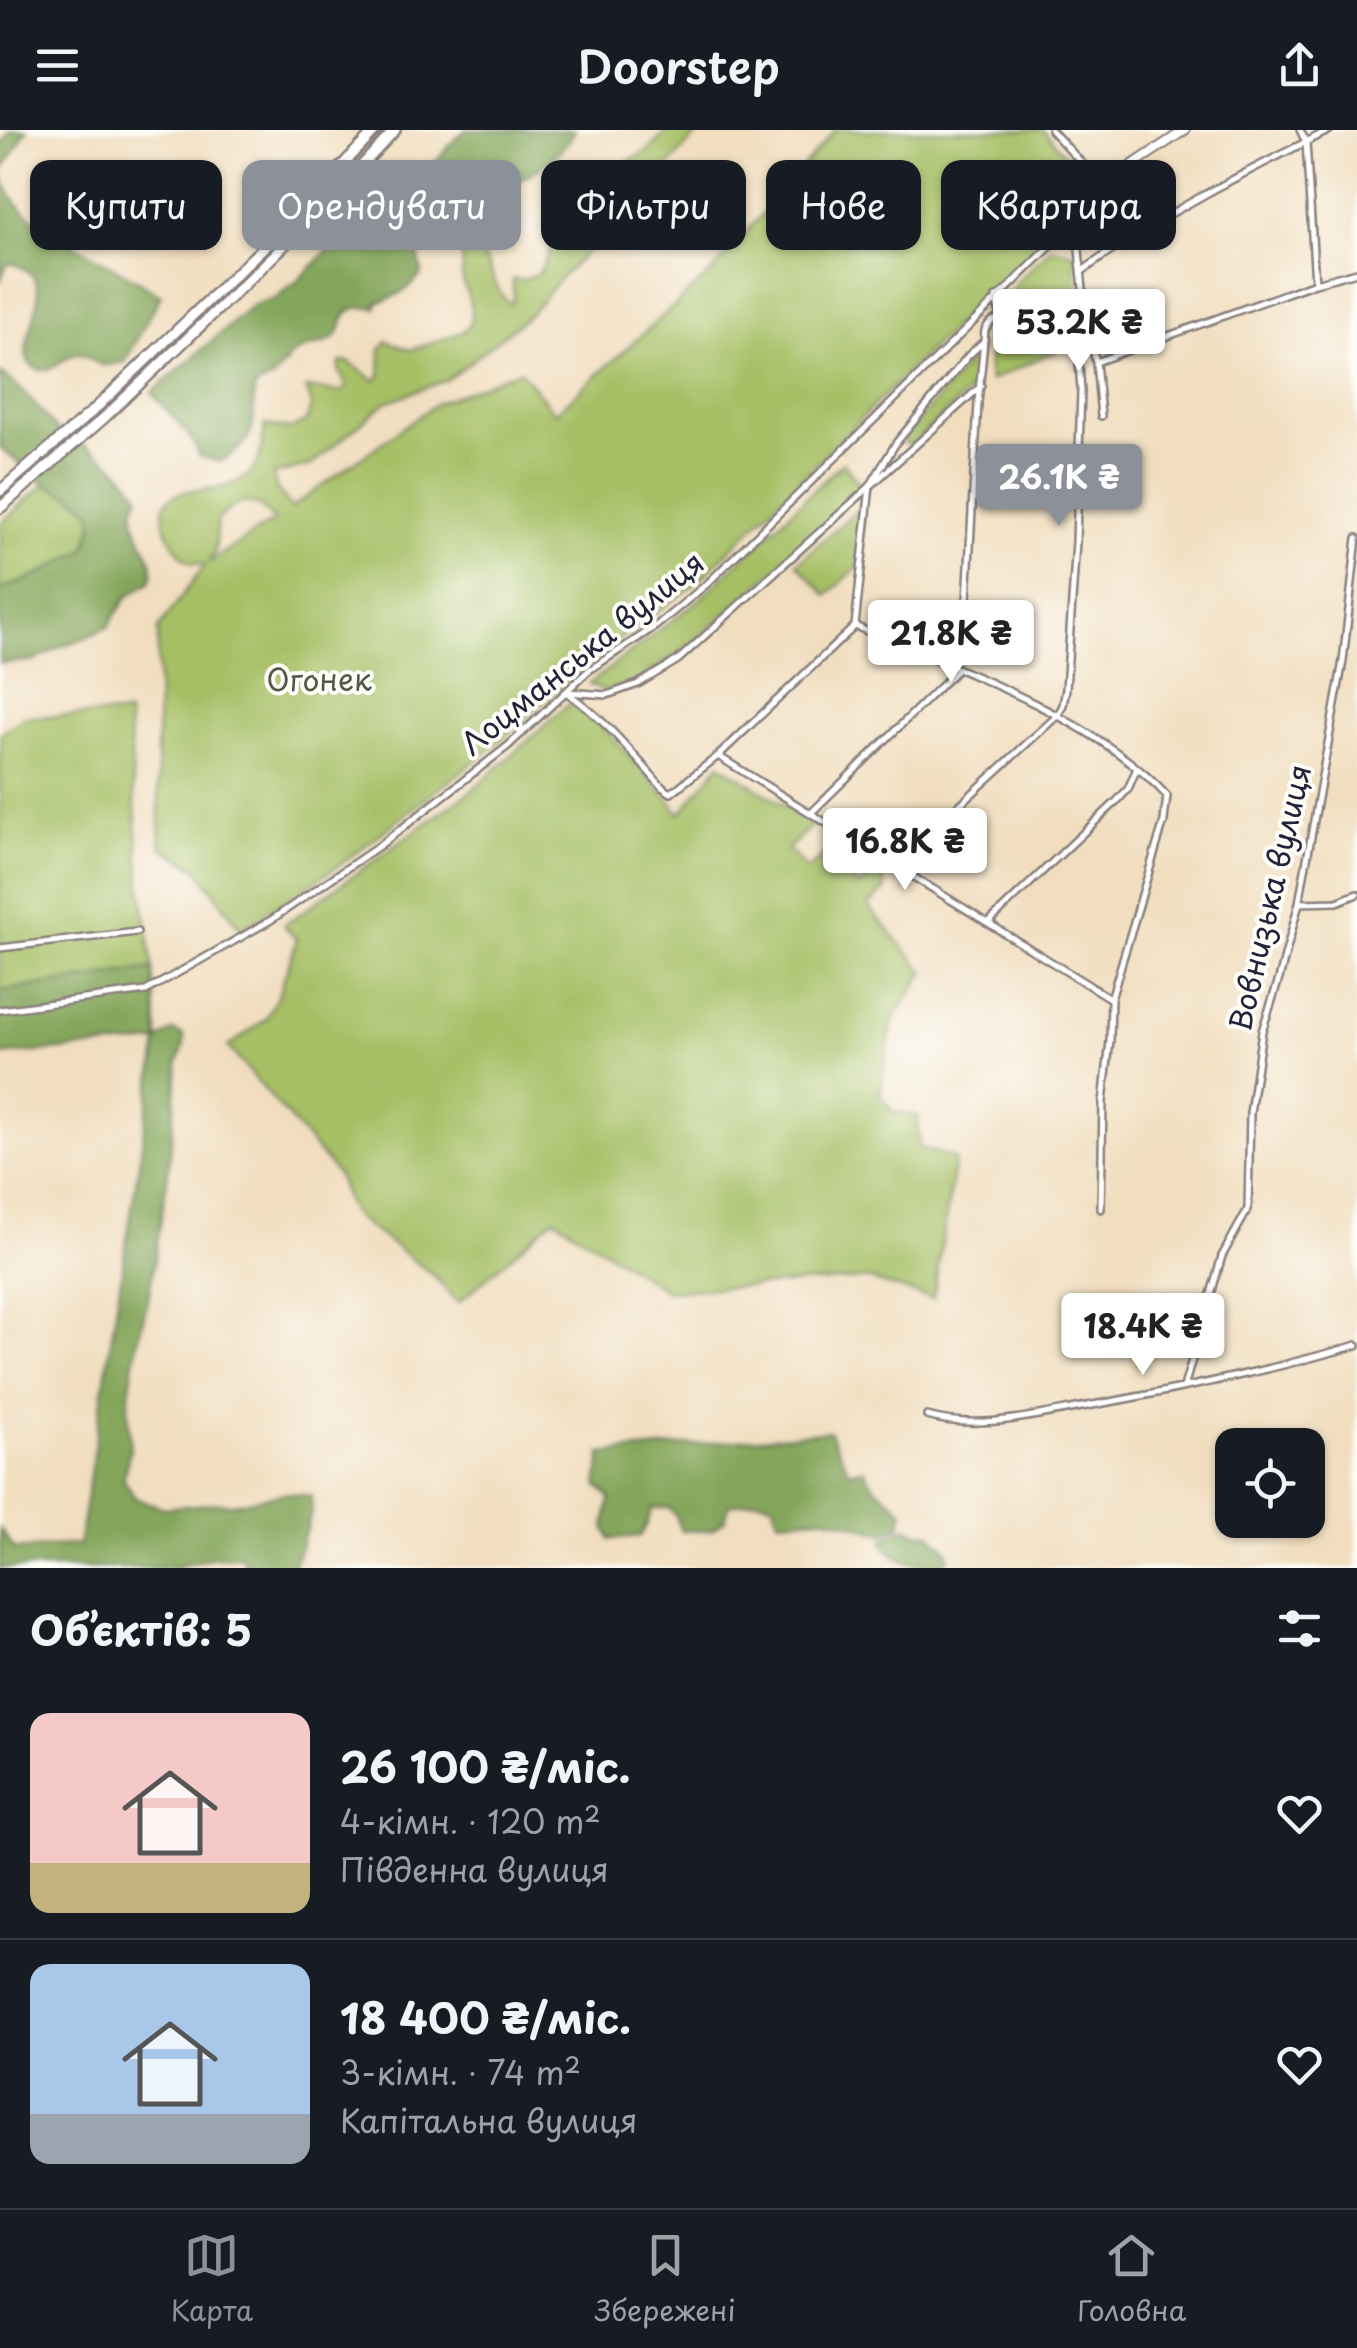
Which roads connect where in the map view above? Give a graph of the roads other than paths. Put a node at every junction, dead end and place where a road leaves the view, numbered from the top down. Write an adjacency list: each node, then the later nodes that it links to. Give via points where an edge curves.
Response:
1 (376, 130): 23 (main road, via 96,408)
2 (396, 130): 24 (main road, via 258,271)
3 (1051, 130): 8 (street)
4 (1185, 130): 9 (street, Лоцманська вулиця)
5 (1300, 130): 7 (street)
6 (1330, 130): 7 (street)
7 (1306, 142): 12 (street, via 1123,241); 14 (street)
8 (1079, 160)
9 (1141, 160)
10 (1045, 250): 15 (street, Лоцманська вулиця)
11 (1079, 250): 12 (street)
12 (1081, 272): 17 (street)
13 (1357, 272): 14 (street)
14 (1315, 283): 19 (street)
15 (996, 297): 16 (street); 29 (street, Лоцманська вулиця, via 708,583)
16 (1003, 318): 17 (street); 18 (street, via 989,324)
17 (1087, 328): 19 (street); 30 (street, via 1078,349 1076,542 1066,689)
18 (983, 342): 20 (street); 22 (street, via 896,443)
19 (1096, 362): 21 (street)
20 (981, 386): 22 (street); 27 (street)
21 (1101, 416)
22 (870, 486): 26 (street); 29 (street, via 678,660 607,694)
23 (0, 490)
24 (0, 508)
25 (1357, 538): 36 (street, Вовнизька вулиця, via 1343,661)
26 (855, 626): 28 (street); 31 (street)
27 (964, 656)
28 (958, 670): 30 (street); 33 (street)
29 (566, 692): 31 (street, via 612,728 671,794); 41 (street, Лоцманська вулиця, via 508,746 350,867 198,962 146,991)
30 (1058, 715): 32 (street); 34 (street)
31 (718, 756): 33 (street)
32 (1136, 768): 37 (street, via 1117,801); 40 (street, via 1166,796 1164,821)
33 (810, 814): 34 (street)
34 (893, 866): 37 (street)
35 (1357, 894): 36 (street, via 1337,902)
36 (1299, 902): 44 (street, Вовнизька вулиця, via 1262,1031 1250,1113 1248,1209 1222,1256)
37 (989, 922): 40 (street)
38 (137, 932): 39 (street)
39 (0, 948)
40 (1112, 999): 42 (street)
41 (0, 1010)
42 (1100, 1209)
43 (1357, 1345): 44 (street)
44 (1184, 1387): 45 (street, via 970,1424)
45 (927, 1416)

